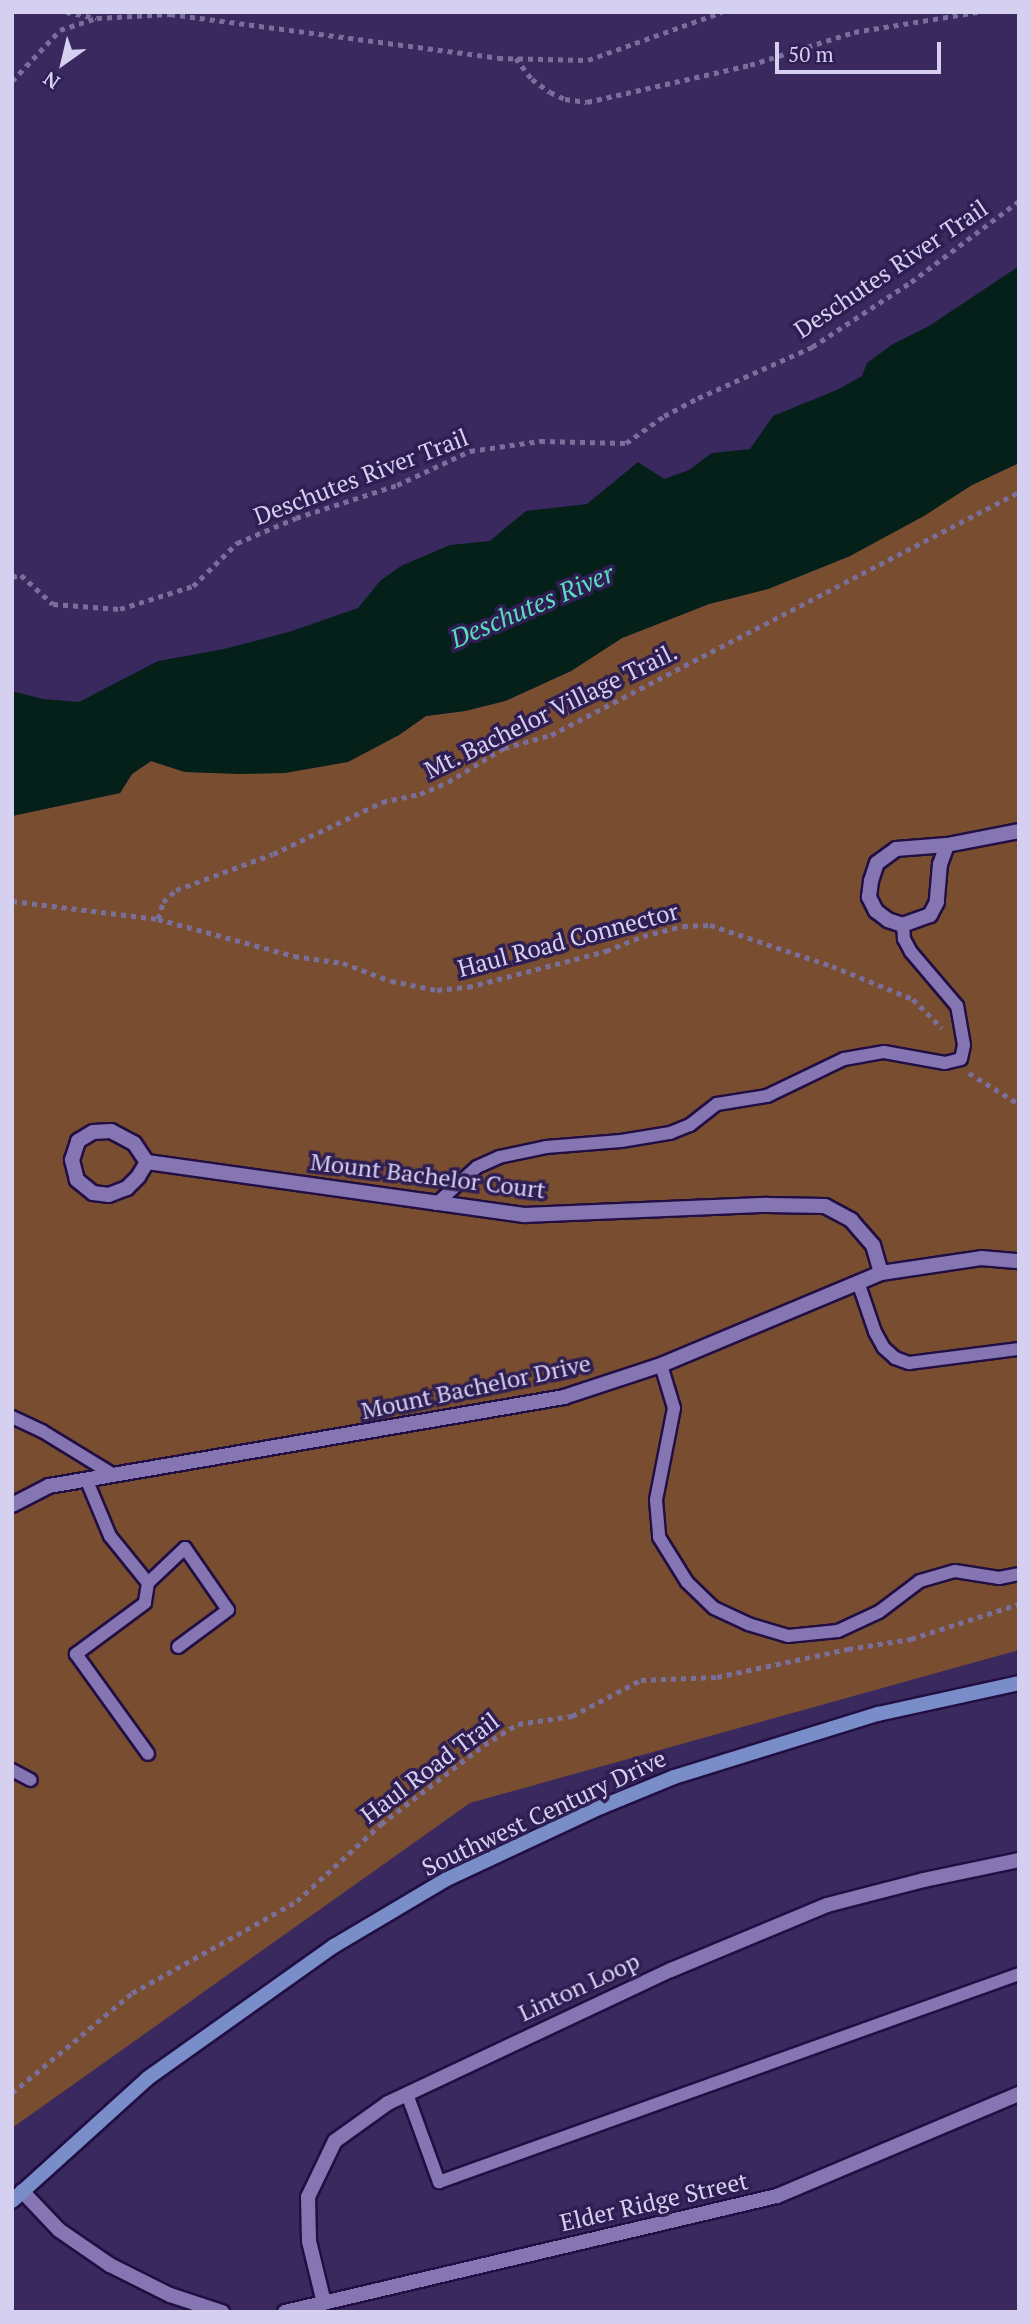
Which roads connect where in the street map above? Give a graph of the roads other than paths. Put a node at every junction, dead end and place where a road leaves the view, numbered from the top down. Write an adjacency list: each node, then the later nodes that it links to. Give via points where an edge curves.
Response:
1 (1019, 831): 2 (street)
2 (947, 845): 3 (street, via 930,915); 3 (street, via 896,849 877,863 869,897 876,911)
3 (903, 925): 5 (lane, via 911,951 957,1006 964,1054 956,1062 884,1052 844,1059 767,1096 717,1104 690,1125 670,1133 499,1157 477,1167)
4 (147, 1162): 4 (street, via 134,1143 111,1131 93,1132 78,1141 72,1160 78,1180 93,1193 109,1195 133,1182); 5 (street, Mount Bachelor Court)
5 (436, 1204): 7 (street, Mount Bachelor Court, via 524,1214 825,1206 851,1220 873,1245)
6 (1019, 1261): 7 (street, Mount Bachelor Drive, via 981,1258)
7 (881, 1273): 8 (street, Mount Bachelor Drive)
8 (859, 1282): 9 (lane, via 874,1332 895,1358 909,1363); 10 (street, Mount Bachelor Drive)
9 (1019, 1349)
10 (661, 1365): 12 (street, Mount Bachelor Drive, via 564,1397); 15 (lane, via 674,1408 656,1500 659,1537 687,1582 714,1608 789,1636 838,1632 879,1612 920,1581 955,1571 999,1578)
11 (12, 1417): 12 (lane)
12 (114, 1475): 13 (street, Mount Bachelor Drive)
13 (88, 1481): 14 (street, Mount Bachelor Drive, via 48,1486); 16 (lane, via 110,1536)
14 (12, 1505)
15 (1019, 1574)
16 (148, 1583): 17 (lane, via 185,1548 228,1610); 19 (lane, via 145,1603 76,1654)
17 (178, 1647)
18 (1019, 1683): 26 (main road, Southwest Century Drive, via 878,1714 686,1773 447,1879 240,2009 148,2078)
19 (148, 1754)
20 (12, 1770): 21 (lane)
21 (32, 1780)
22 (1019, 1860): 24 (street, Linton Loop, via 827,1905 659,1975)
23 (1019, 1974): 24 (lane, via 439,2182)
24 (407, 2094): 27 (street, Linton Loop, via 335,2141 308,2197 309,2241)
25 (1019, 2094): 27 (street, Elder Ridge Street, via 777,2196)
26 (17, 2196): 28 (street, via 110,2265 170,2295)
27 (324, 2303): 29 (street, Elder Ridge Street)
28 (222, 2312)
29 (285, 2312)

